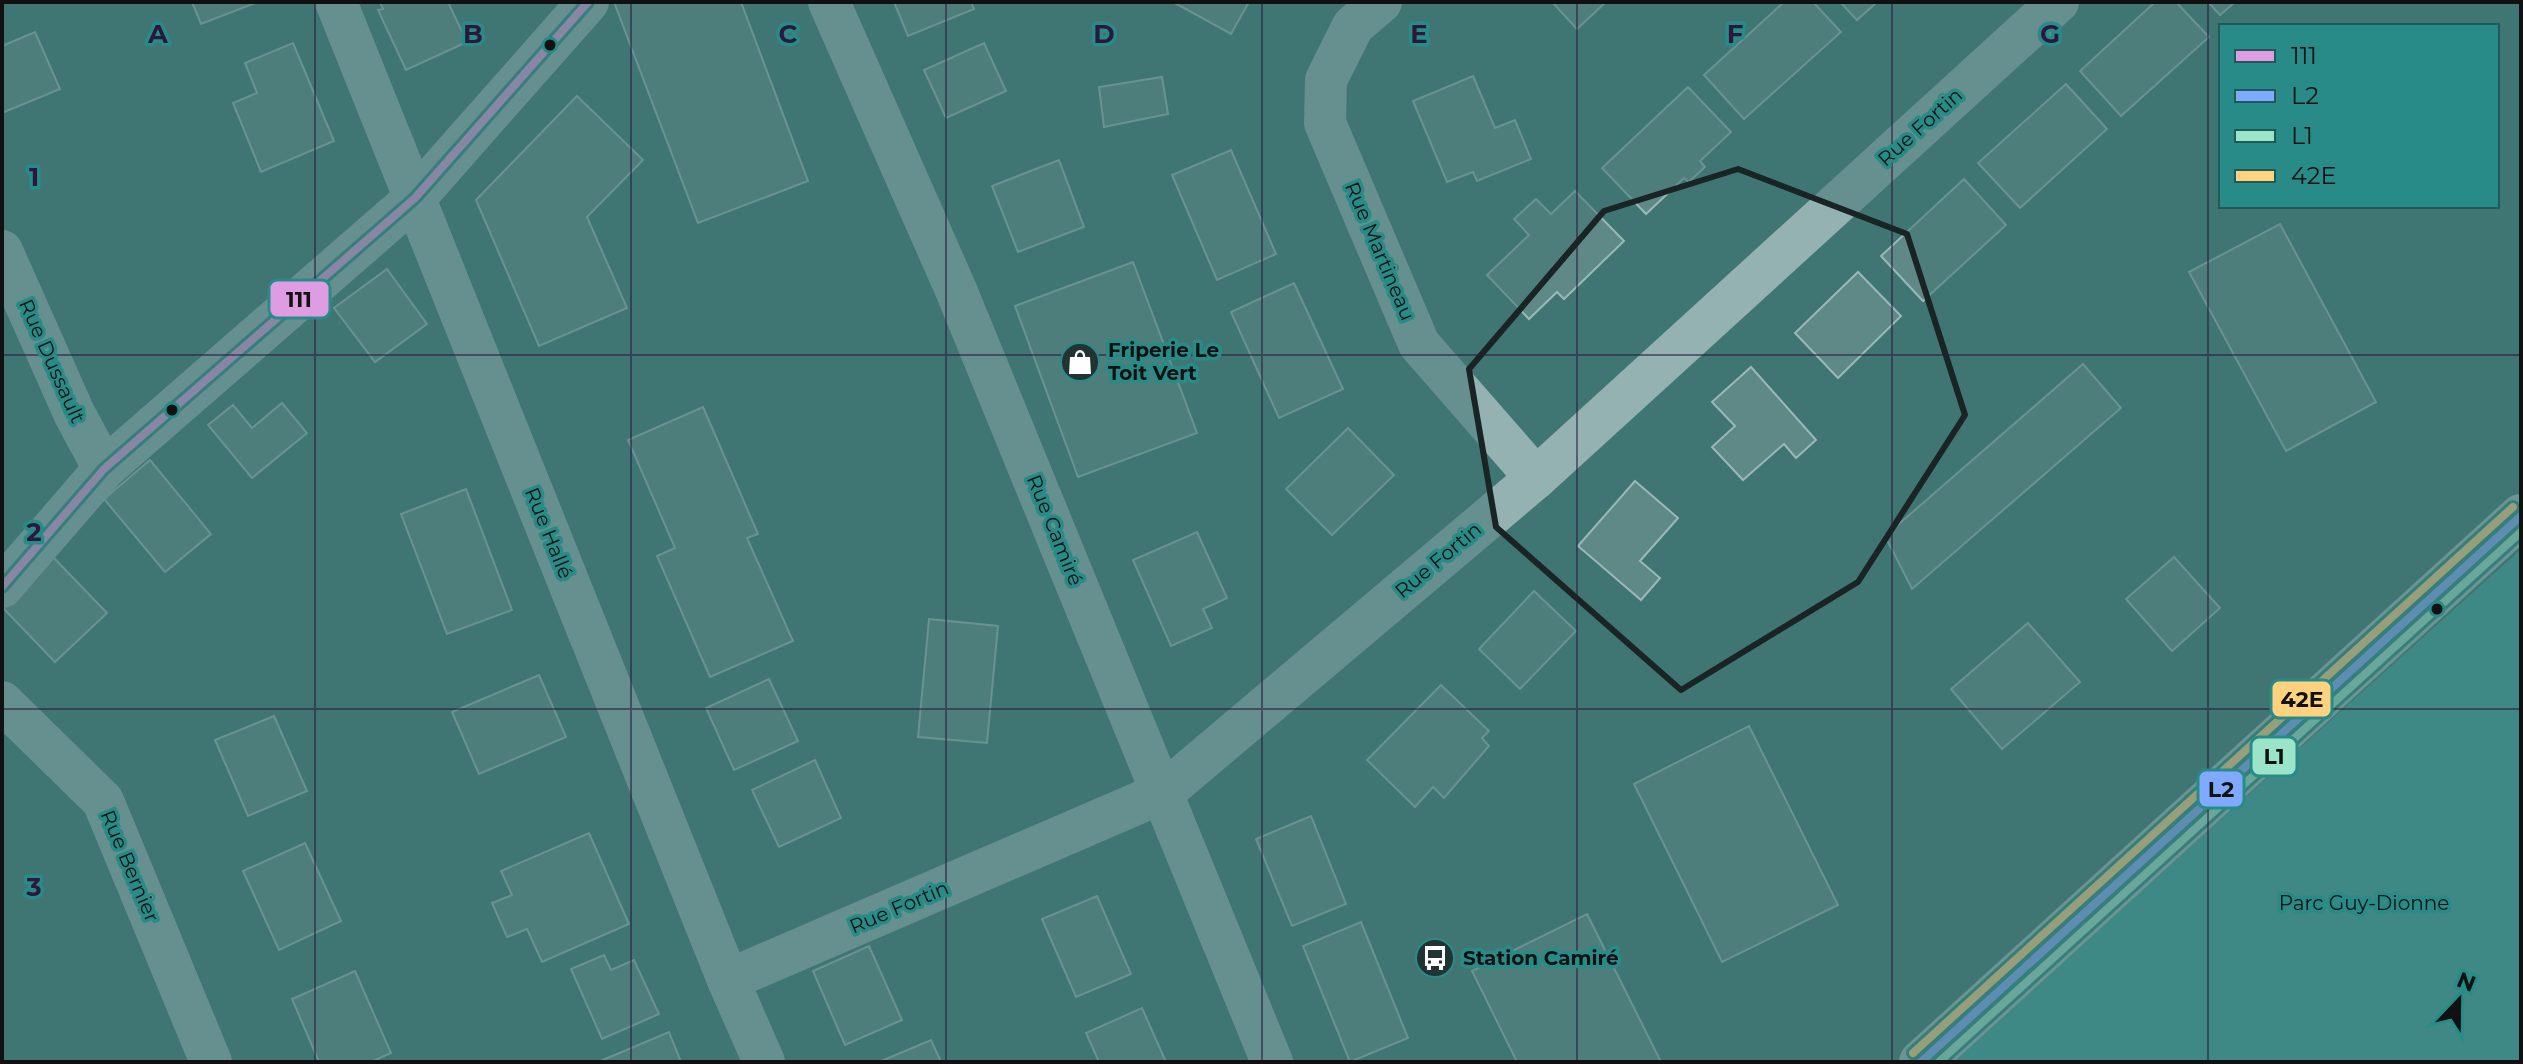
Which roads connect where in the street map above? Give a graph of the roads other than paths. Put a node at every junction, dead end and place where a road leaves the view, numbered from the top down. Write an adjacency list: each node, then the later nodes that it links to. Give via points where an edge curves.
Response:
1 (336, 2): 6 (street, Rue Hallé)
2 (588, 2): 6 (street)
3 (829, 2): 13 (street, Rue Camiré, via 956,290)
4 (1381, 2): 9 (street, Rue Martineau, via 1353,26 1326,80 1325,123 1419,344)
5 (2058, 2): 9 (street, Rue Fortin)
6 (415, 198): 8 (street); 14 (street, Rue Hallé)
7 (2, 251): 8 (street, Rue Dussault)
8 (104, 469): 11 (street)
9 (1536, 478): 13 (street, Rue Fortin)
10 (2521, 516): 18 (main road)
11 (2, 587)
12 (2, 702): 15 (street, Rue Bernier, via 103,801)
13 (1164, 792): 14 (street, Rue Fortin); 17 (street, Rue Camiré)
14 (728, 980): 16 (street, Rue Hallé)
15 (211, 1062)
16 (764, 1062)
17 (1272, 1062)
18 (1921, 1062)

